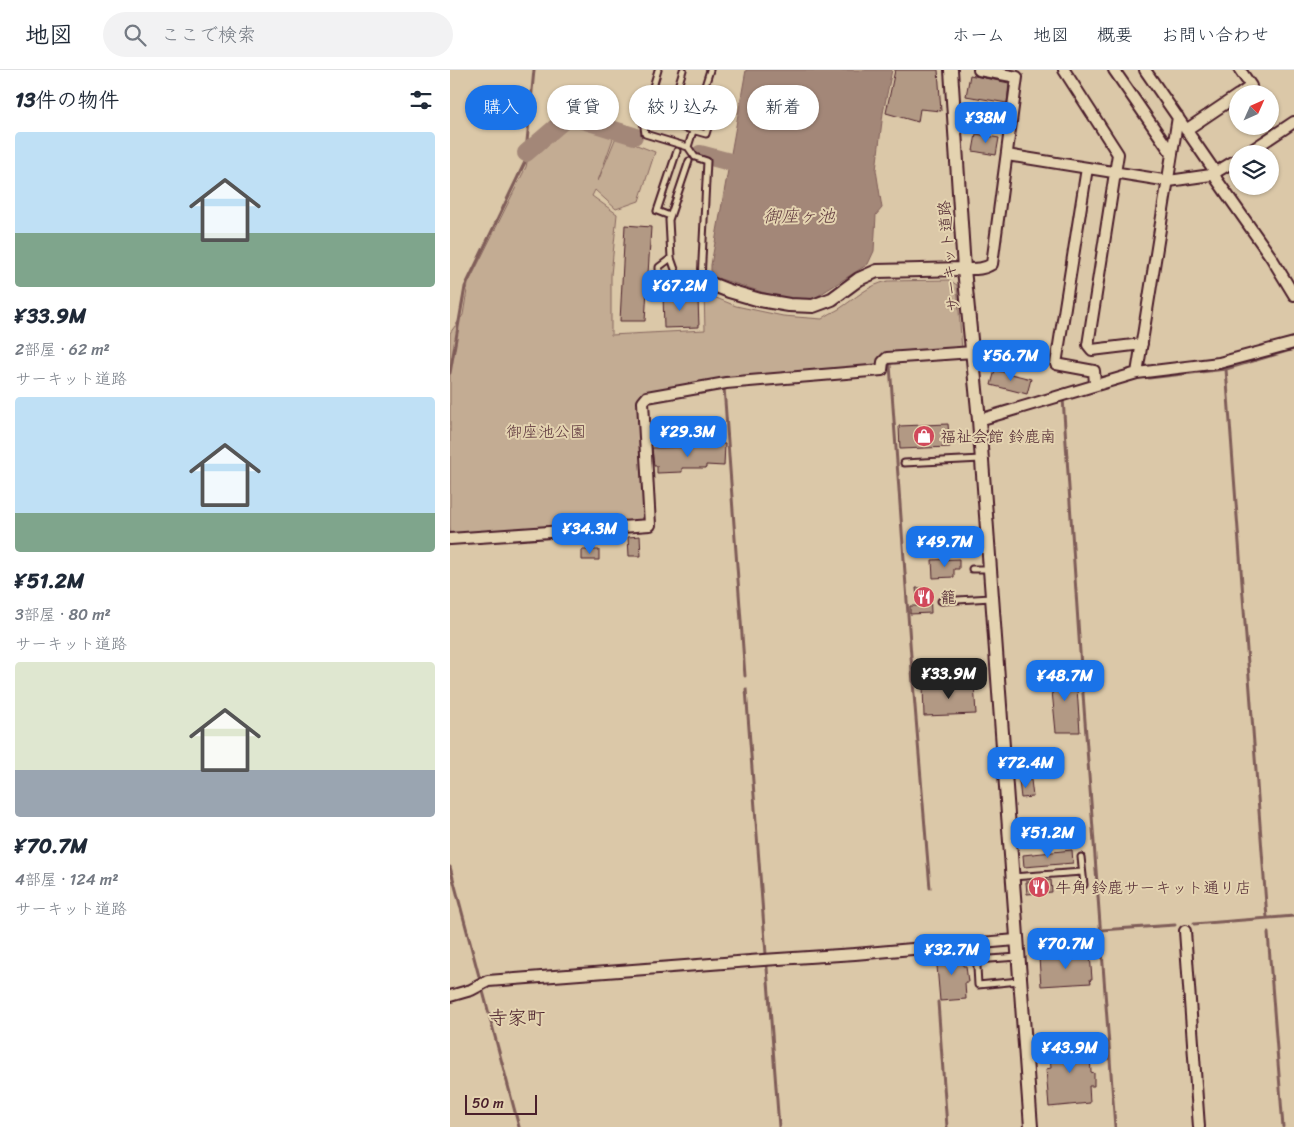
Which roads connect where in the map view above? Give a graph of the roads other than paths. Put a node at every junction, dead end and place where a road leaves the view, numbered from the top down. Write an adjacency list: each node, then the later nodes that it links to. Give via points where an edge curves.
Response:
1 (658, 70): 20 (lane, via 642,120 645,134)
2 (684, 70): 10 (lane)
3 (710, 70): 11 (lane)
4 (951, 70): 32 (street, サーキット道路)
5 (1064, 70): 27 (street, via 1118,154)
6 (1114, 70): 22 (street)
7 (1145, 70): 14 (street)
8 (1240, 70): 12 (street)
9 (986, 71): 23 (street, via 1017,77)
10 (679, 85)
11 (706, 85)
12 (1250, 85)
13 (1229, 101): 18 (street)
14 (1178, 117): 18 (street); 22 (street)
15 (1294, 122): 19 (street)
16 (692, 130): 17 (lane, via 706,134); 20 (lane)
17 (707, 130)
18 (1186, 130): 28 (street)
19 (1260, 145)
20 (688, 147): 35 (lane, via 694,157 707,162)
21 (677, 151): 30 (lane, via 657,210)
22 (1172, 154): 29 (street)
23 (1007, 155): 26 (street); 32 (street, via 992,264 987,268)
24 (689, 161): 30 (lane)
25 (1229, 164): 28 (street)
26 (1087, 168): 27 (street); 42 (street, via 1056,364 1094,371)
27 (1116, 173): 29 (street); 39 (street, via 1088,345 1092,350)
28 (1215, 173): 29 (street); 34 (street)
29 (1168, 181): 39 (street)
30 (670, 216): 31 (lane)
31 (671, 258): 36 (lane); 36 (lane, via 659,267 659,278)
32 (964, 269): 35 (street, via 877,271 832,299 813,306 760,300); 40 (street, サーキット道路)
33 (1294, 273): 34 (street)
34 (1285, 279): 37 (street)
35 (701, 280): 36 (lane)
36 (679, 281)
37 (1294, 295)
38 (1294, 343): 41 (street, via 1220,364)
39 (1142, 344): 41 (street)
40 (973, 352): 43 (street, サーキット道路); 46 (street, via 887,358 882,370 726,383 647,398 642,402 650,525)
41 (1137, 372): 42 (street)
42 (1094, 384): 43 (street)
43 (978, 420): 44 (street, サーキット道路)
44 (981, 459): 45 (lane); 47 (street, サーキット道路)
45 (904, 463)
46 (450, 539)
47 (989, 569): 48 (lane); 49 (street, サーキット道路)
48 (972, 570)
49 (992, 598): 50 (lane); 53 (street, サーキット道路)
50 (941, 601)
51 (1081, 858): 52 (lane)
52 (1082, 872): 53 (lane); 54 (lane)
53 (1012, 877): 56 (street, サーキット道路)
54 (1084, 886)
55 (1185, 931): 63 (street)
56 (1016, 940): 58 (street, サーキット道路); 61 (street, via 488,981)
57 (976, 949): 59 (lane)
58 (1018, 957): 59 (lane); 60 (street, サーキット道路)
59 (976, 960): 60 (lane, via 978,985)
60 (1020, 981): 62 (street, サーキット道路)
61 (450, 996)
62 (1031, 1127)
63 (1199, 1127)

